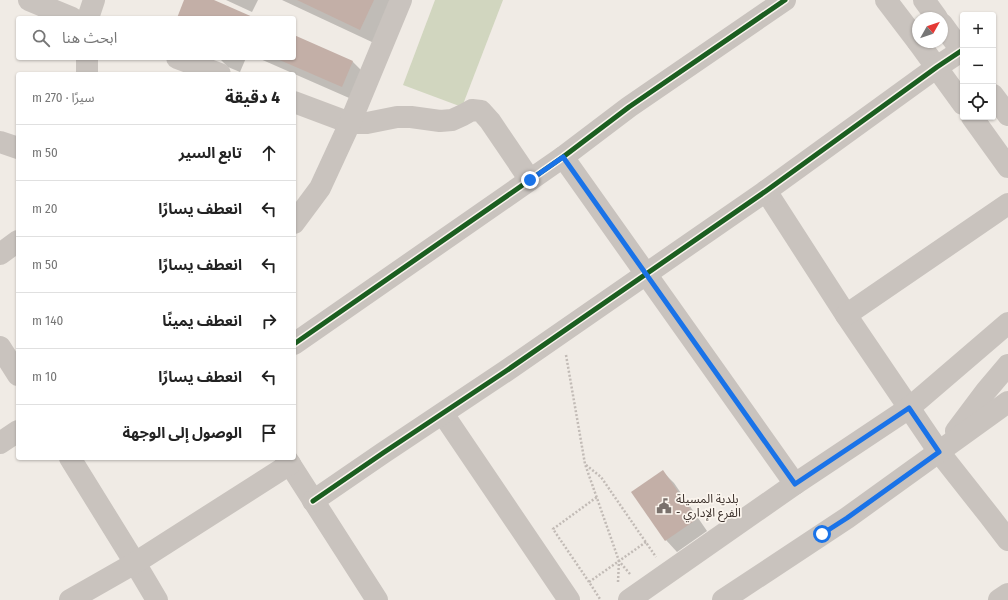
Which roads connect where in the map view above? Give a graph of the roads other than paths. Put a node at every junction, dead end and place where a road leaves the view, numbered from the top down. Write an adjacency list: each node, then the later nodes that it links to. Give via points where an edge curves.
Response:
1 (29, 0): 8 (street)
2 (94, 0): 9 (street)
3 (401, 0): 25 (street)
4 (784, 0): 28 (street, via 629,107)
5 (886, 0): 11 (street)
6 (924, 0): 7 (street)
7 (933, 12)
8 (67, 16)
9 (89, 16)
10 (948, 32): 13 (street)
11 (912, 34)
12 (923, 48): 17 (street)
13 (960, 49)
14 (960, 53): 17 (street)
15 (87, 60): 18 (street)
16 (182, 60): 19 (street)
17 (937, 67): 21 (street); 31 (street)
18 (87, 72)
19 (215, 72)
20 (996, 99): 23 (street)
21 (960, 100)
22 (296, 103): 25 (street)
23 (1008, 115)
24 (974, 120): 29 (street)
25 (350, 123): 30 (street, via 367,123 397,117 452,120 472,110 481,111); 33 (street, via 320,188)
26 (0, 142): 27 (street)
27 (16, 147)
28 (563, 157): 30 (street); 36 (street)
29 (1008, 167)
30 (530, 180): 39 (street)
31 (766, 191): 36 (street); 37 (street)
32 (1008, 204): 37 (street)
33 (296, 220)
34 (16, 242): 35 (street)
35 (0, 254)
36 (647, 274): 45 (street); 51 (street)
37 (846, 315): 44 (street)
38 (1008, 323): 44 (street)
39 (296, 343)
40 (0, 347): 42 (street)
41 (1008, 365): 48 (street)
42 (16, 372)
43 (1008, 402): 48 (street)
44 (909, 408): 48 (street); 51 (street)
45 (443, 414): 52 (street); 60 (street)
46 (16, 433): 47 (street)
47 (0, 443)
48 (939, 452): 53 (street); 61 (street, via 847,518)
49 (71, 460): 54 (street)
50 (288, 461): 52 (street); 54 (street)
51 (795, 484): 55 (street)
52 (313, 501): 59 (street)
53 (1008, 540)
54 (135, 563): 57 (street); 58 (street)
55 (623, 592)
56 (1008, 594): 62 (street)
57 (70, 600)
58 (157, 600)
59 (377, 600)
60 (569, 600)
61 (723, 600)
62 (999, 600)

